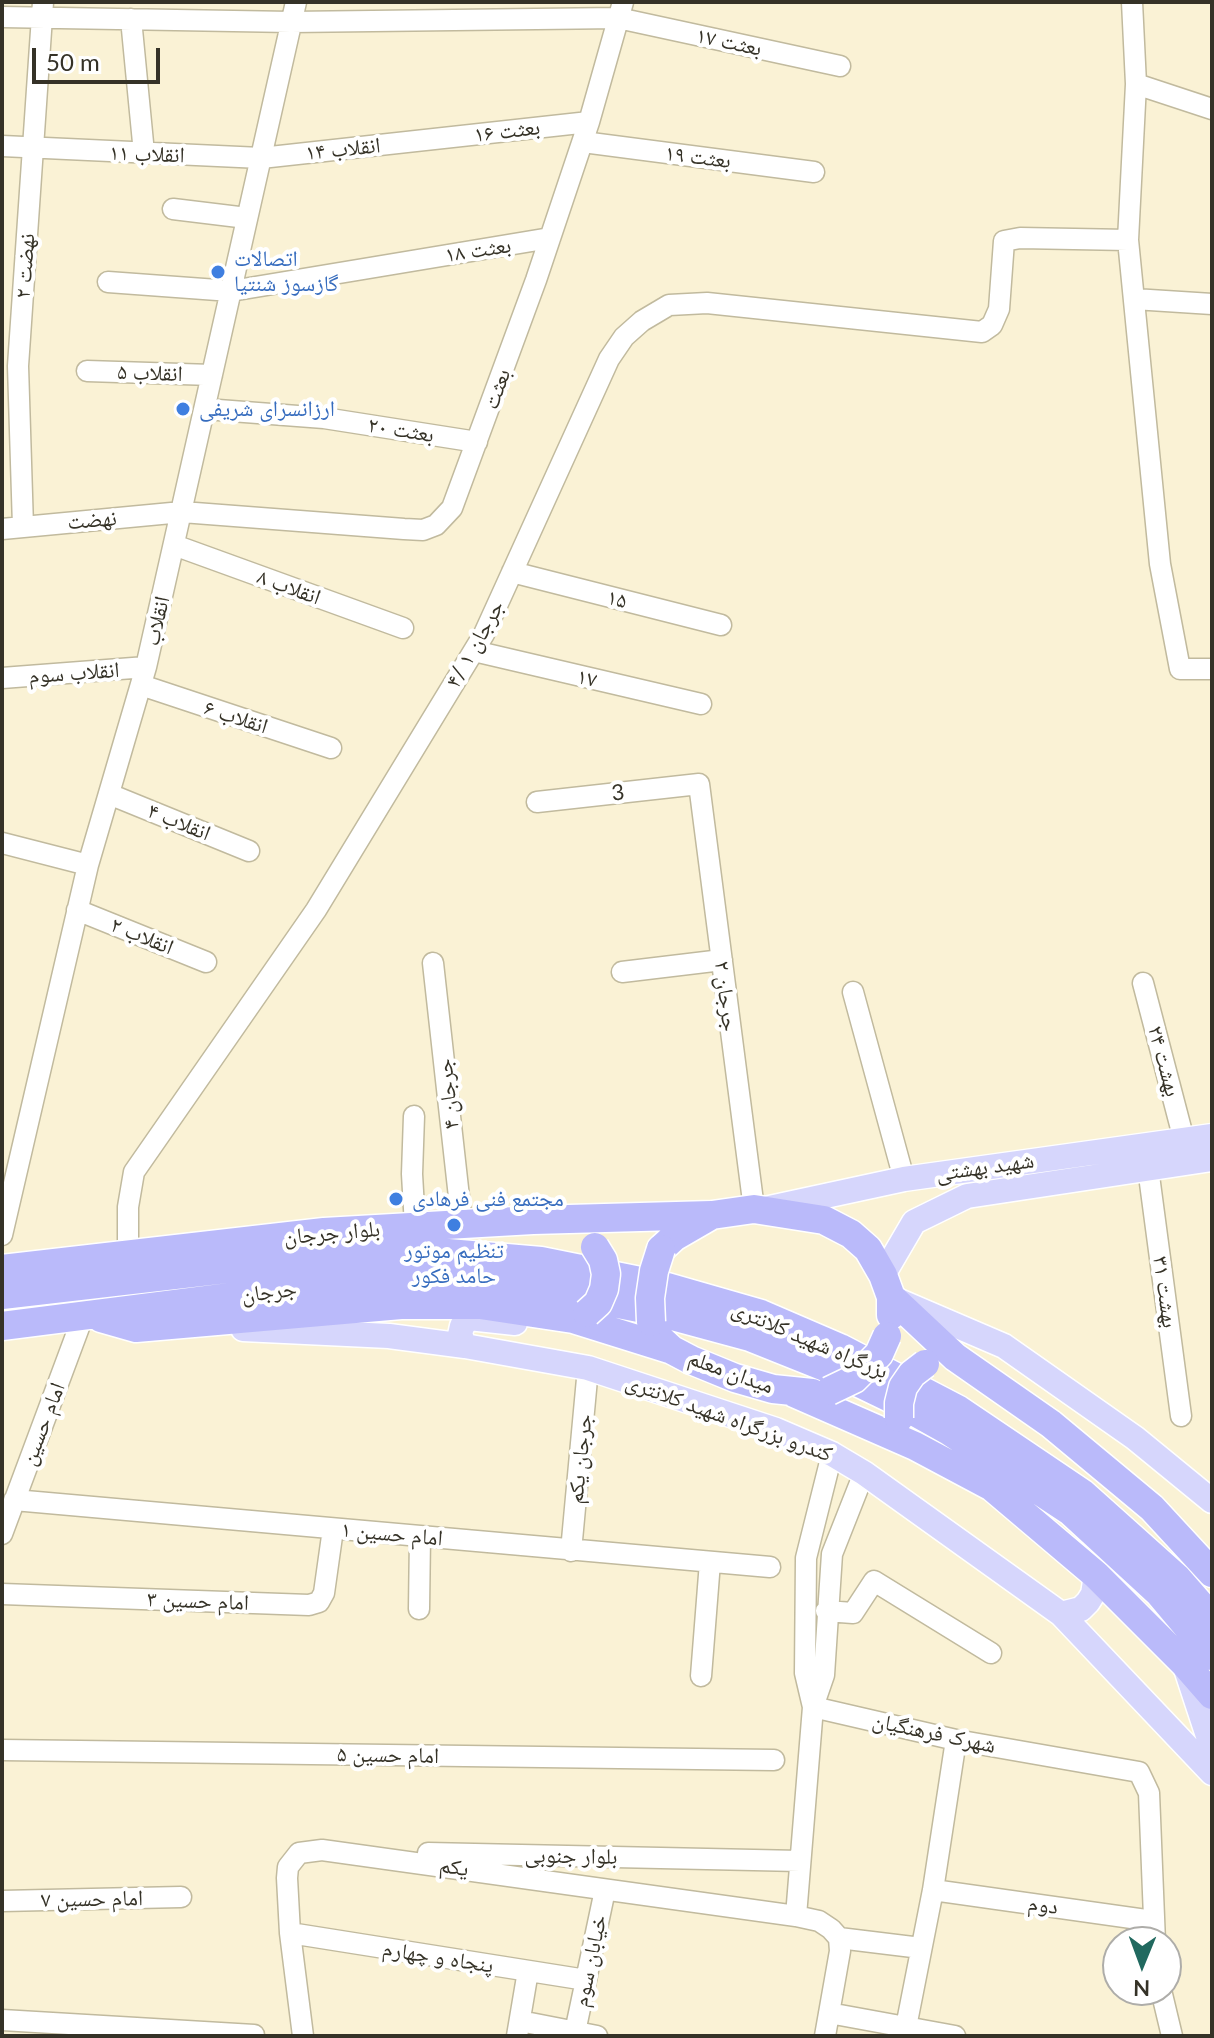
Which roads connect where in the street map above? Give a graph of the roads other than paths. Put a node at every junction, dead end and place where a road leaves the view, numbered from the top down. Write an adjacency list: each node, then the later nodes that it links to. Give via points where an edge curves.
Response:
1 (1132, 2): 8 (street)
2 (42, 10): 5 (street, ۱۷ بعثت); 6 (street, ۱۷ بعثت); 13 (street, ۲ نهضت)
3 (621, 10): 4 (street, ۱۷ بعثت); 7 (street, ۱۷ بعثت); 10 (street, بعثت)
4 (293, 12): 6 (street, ۱۷ بعثت); 15 (street, انقلاب)
5 (2, 17)
6 (131, 19): 14 (street)
7 (840, 66)
8 (1136, 84): 9 (street); 20 (street)
9 (1212, 109)
10 (586, 132): 11 (street, ۱۶ بعثت); 16 (street, بعثت ۱۹); 19 (street, بعثت)
11 (425, 141): 15 (street, ۱۴ انقلاب)
12 (2, 146): 13 (street, ۱۱ انقلاب)
13 (33, 149): 14 (street, ۱۱ انقلاب); 30 (street, ۲ نهضت, via 18,366)
14 (144, 153): 15 (street, ۱۱ انقلاب)
15 (261, 158): 18 (street, انقلاب)
16 (814, 172)
17 (173, 209): 18 (street)
18 (247, 218): 22 (street, انقلاب)
19 (550, 238): 22 (street, ۱۸ بعثت); 28 (street, بعثت)
20 (1128, 240): 23 (street); 33 (street, جرجان ۱ /۴, via 1004,241 999,309 982,332 707,303 669,305 624,337 609,359)
21 (108, 282): 22 (street, ۱۸ بعثت)
22 (231, 291): 26 (street, انقلاب)
23 (1134, 299): 24 (street); 37 (street, via 1160,564 1180,669)
24 (1212, 304)
25 (87, 371): 26 (street, ۵ انقلاب)
26 (212, 375): 27 (street, انقلاب)
27 (205, 409): 28 (street, ۲۰ بعثت, via 324,418); 29 (street, انقلاب)
28 (477, 442): 29 (street, بعثت, via 452,508 423,530)
29 (182, 512): 30 (street, نهضت); 32 (street, انقلاب)
30 (23, 527): 31 (street, نهضت)
31 (2, 529)
32 (174, 545): 35 (street, ۸ انقلاب); 38 (street, انقلاب)
33 (512, 572): 34 (street, ۱۵); 36 (street, جرجان ۱ /۴)
34 (721, 625)
35 (403, 628)
36 (474, 651): 40 (street, ۱۷); 67 (street, جرجان ۱ /۴, via 316,910 134,1172)
37 (1212, 669)
38 (144, 676): 39 (street, انقلاب سوم); 41 (street, ۶ انقلاب); 43 (street, انقلاب)
39 (2, 678)
40 (701, 704)
41 (331, 748)
42 (699, 784): 44 (street, 3); 49 (street, جرجان ۲)
43 (109, 794): 46 (street, ۴ انقلاب); 47 (street, انقلاب)
44 (537, 802)
45 (2, 843): 47 (street)
46 (249, 851)
47 (88, 865): 48 (street, انقلاب)
48 (77, 910): 50 (street, ۲ انقلاب); 66 (street, انقلاب)
49 (722, 960): 52 (street); 61 (street, جرجان ۲)
50 (206, 962)
51 (433, 963): 64 (street, ۴ جرجان)
52 (622, 972)
53 (1143, 983): 57 (street, بهشت ۲۴)
54 (853, 992): 60 (street)
55 (414, 1116): 65 (street)
56 (1212, 1136): 57 (main road, شهید بهشتی)
57 (1184, 1140): 60 (main road, شهید بهشتی)
58 (1212, 1159): 59 (main road, شهید بهشتی)
59 (1148, 1168): 70 (main road, شهید بهشتی, via 967,1196 914,1222); 82 (street, بهشت ۳۱)
60 (904, 1179): 61 (main road, شهید بهشتی)
61 (757, 1209): 62 (highway); 70 (highway, via 824,1220 851,1234 868,1249)
62 (712, 1215): 63 (highway, بلوار جرجان); 77 (highway, bridge, via 661,1249 650,1298)
63 (533, 1220): 64 (highway, بلوار جرجان); 74 (highway, bridge, via 570,1231 595,1247 603,1260 604,1289 598,1303)
64 (462, 1224): 65 (highway, بلوار جرجان)
65 (415, 1226): 67 (highway, بلوار جرجان)
66 (2, 1235)
67 (128, 1255): 69 (highway, بلوار جرجان)
68 (330, 1257): 72 (highway, جرجان); 100 (highway, بزرگراه شهید کلانتری, via 448,1253 541,1261 660,1285 761,1314 900,1378 1028,1456 1133,1536)
69 (2, 1269)
70 (887, 1286): 79 (highway); 81 (highway, میدان معلم, bridge, via 887,1336 879,1354 854,1379 829,1391); 87 (main road, via 1004,1346 1135,1438)
71 (537, 1288): 73 (highway, جرجان, via 432,1280 332,1284); 102 (highway, بزرگراه شهید کلانتری, via 750,1337 890,1398 1070,1511 1159,1593)
72 (2, 1295)
73 (84, 1314): 75 (highway, جرجان); 76 (highway, via 136,1328); 86 (street, امام حسین)
74 (580, 1316): 76 (highway, via 480,1305 401,1305); 77 (highway)
75 (2, 1326)
76 (182, 1326): 78 (main road, کندرو بزرگراه شهید کلانتری, via 389,1336)
77 (660, 1339): 78 (main road, via 601,1339 469,1318 460,1335); 81 (highway, میدان معلم, via 735,1378)
78 (465, 1346): 80 (main road, کندرو بزرگراه شهید کلانتری)
79 (955, 1357): 83 (highway, bridge, via 925,1364 903,1387 899,1418); 94 (highway, via 1051,1424 1152,1508)
80 (588, 1368): 84 (main road, کندرو بزرگراه شهید کلانتری, via 776,1430); 91 (street, جرجان یکم)
81 (794, 1393): 83 (highway)
82 (1181, 1416)
83 (915, 1446): 95 (highway, via 992,1487)
84 (832, 1454): 85 (main road, کندرو بزرگراه شهید کلانتری); 106 (street, via 806,1558 805,1673)
85 (864, 1473): 98 (street, via 832,1554); 99 (main road, کندرو بزرگراه شهید کلانتری)
86 (14, 1500): 88 (street, امام حسین ۱); 89 (street, امام حسین)
87 (1212, 1501)
88 (333, 1529): 90 (street, امام حسین ۱); 96 (street, امام حسین ۳, via 324,1593 309,1605)
89 (2, 1534)
90 (420, 1537): 91 (street, امام حسین ۱); 97 (street)
91 (571, 1551): 92 (street, امام حسین ۱)
92 (710, 1562): 93 (street, امام حسین ۱); 104 (street)
93 (770, 1567)
94 (1212, 1573)
95 (1096, 1575): 99 (main road, via 1088,1602); 103 (highway)
96 (2, 1594)
97 (419, 1609)
98 (826, 1611): 101 (street, via 853,1613 874,1581); 106 (street, via 824,1675)
99 (1061, 1614): 111 (main road, کندرو بزرگراه شهید کلانتری)
100 (1212, 1618)
101 (991, 1653)
102 (1212, 1656)
103 (1184, 1663): 105 (highway); 108 (main road)
104 (701, 1676)
105 (1212, 1695)
106 (813, 1707): 107 (street, شهرک فرهنگیان); 113 (street)
107 (956, 1740): 115 (street); 119 (street, شهرک فرهنگیان, via 1139,1772 1149,1793)
108 (1212, 1748)
109 (2, 1750): 110 (street, امام حسین ۵)
110 (774, 1760)
111 (1212, 1773)
112 (342, 1851): 113 (street, بلوار جنوبی); 114 (street, یکم); 121 (street, یکم, via 310,1850 293,1858 287,1878)
113 (800, 1861): 118 (street)
114 (605, 1890): 118 (street, یکم); 125 (street, خیابان سوم)
115 (933, 1890): 119 (street, دوم); 123 (street)
116 (181, 1897): 117 (street, امام حسین ۷)
117 (2, 1901)
118 (796, 1916): 122 (street, یکم, via 819,1921)
119 (1153, 1921): 120 (street, شهرک فرهنگیان)
120 (1153, 1926)
121 (290, 1933): 124 (street, پنجاه و چهارم); 133 (street, یکم)
122 (839, 1938): 123 (street); 127 (street)
123 (921, 1948): 129 (street)
124 (528, 1971): 125 (street, پنجاه و چهارم); 130 (street)
125 (586, 1980): 131 (street, خیابان سوم)
126 (1165, 2006): 137 (street)
127 (829, 2013): 129 (street); 135 (street)
128 (2, 2020): 132 (street)
129 (906, 2027): 136 (street)
130 (518, 2029): 131 (street)
131 (575, 2032): 134 (street)
132 (254, 2035)
133 (303, 2036)
134 (597, 2036)
135 (825, 2036)
136 (955, 2036)
137 (1172, 2036)

